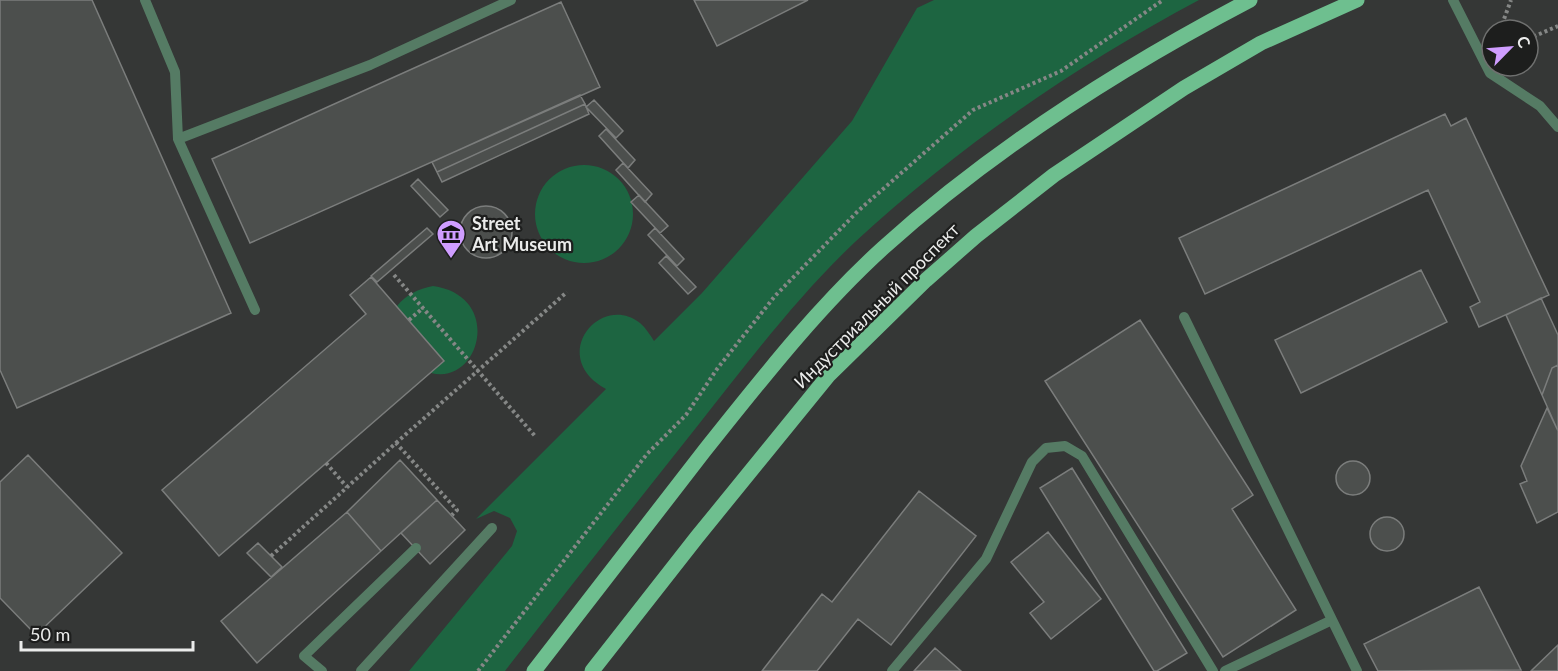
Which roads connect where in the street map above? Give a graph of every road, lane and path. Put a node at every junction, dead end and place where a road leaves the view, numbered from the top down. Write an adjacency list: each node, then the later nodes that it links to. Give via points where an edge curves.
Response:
1 (145, 0): 11 (lane, via 175,72)
2 (511, 0): 11 (lane, via 370,65)
3 (1250, 0): 30 (main road, Индустриальный проспект, via 1144,57 1055,114 999,153 882,249 778,358)
4 (1357, 0): 31 (main road, Индустриальный проспект, via 1261,43 1184,87 1054,175 968,243 828,376)
5 (1453, 0): 10 (lane, via 1490,73 1540,106)
6 (1511, 0): 7 (path)
7 (1504, 18)
8 (1558, 26): 9 (path)
9 (1540, 34)
10 (1558, 127)
11 (178, 139): 15 (lane)
12 (394, 274): 14 (path)
13 (567, 292): 18 (path)
14 (423, 308): 17 (path); 18 (path)
15 (255, 310)
16 (1184, 317): 27 (lane)
17 (409, 320)
18 (478, 371): 19 (path); 20 (path)
19 (535, 436)
20 (396, 443): 22 (path); 23 (path, via 457,510)
21 (326, 463): 22 (path)
22 (347, 487): 26 (path)
23 (452, 516)
24 (492, 528): 29 (lane)
25 (416, 548): 28 (lane, via 304,656)
26 (271, 556)
27 (1332, 620): 34 (lane); 35 (lane)
28 (322, 671)
29 (361, 671)
30 (534, 671)
31 (592, 671)
32 (892, 671): 33 (lane, via 986,559 1032,462 1046,448 1065,446 1082,456)
33 (1213, 671)
34 (1225, 671)
35 (1357, 671)

